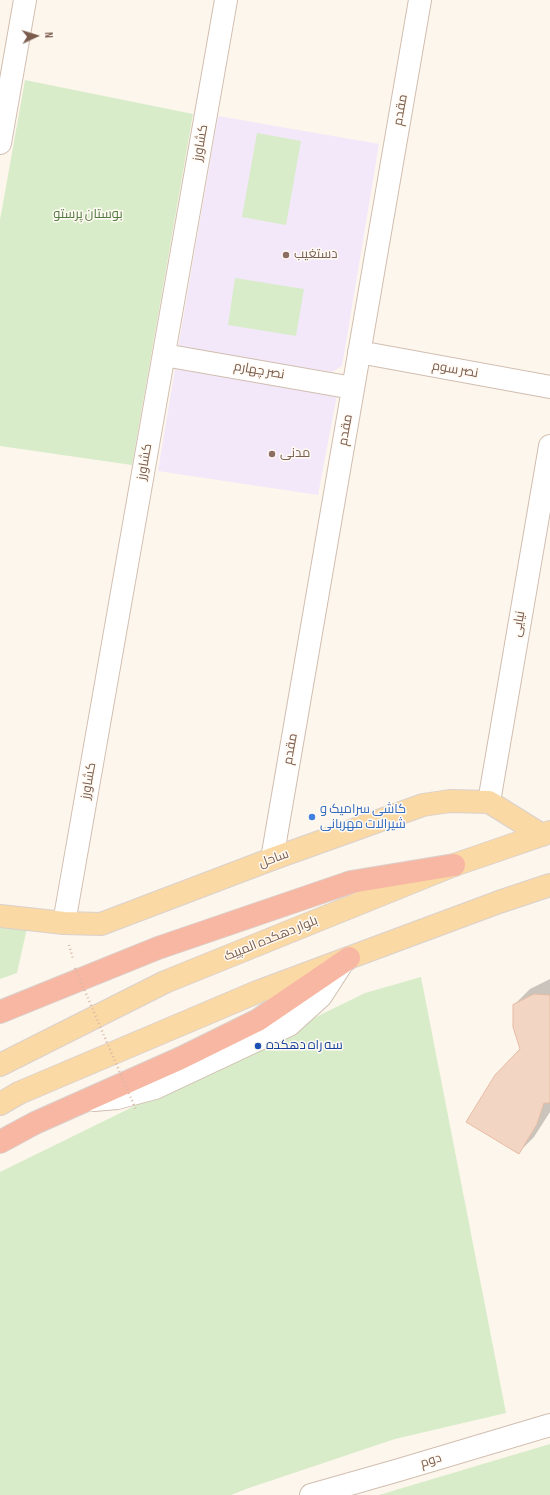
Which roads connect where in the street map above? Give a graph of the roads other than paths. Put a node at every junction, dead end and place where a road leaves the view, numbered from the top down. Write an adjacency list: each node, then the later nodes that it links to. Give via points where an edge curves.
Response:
1 (25, 0): 4 (street)
2 (226, 0): 6 (street, کشاورز)
3 (420, 0): 5 (street, مقدم)
4 (0, 143)
5 (360, 352): 7 (street, نصر سوم); 8 (street, مقدم)
6 (164, 355): 8 (street, نصر چهارم); 16 (street, کشاورز)
7 (550, 387)
8 (353, 388): 12 (street, مقدم)
9 (550, 446): 10 (street, نیایی)
10 (489, 802): 11 (main road); 12 (main road, ساحل, via 450,801 423,805)
11 (546, 834): 13 (main road, بلوار دهکده المپیک)
12 (272, 859): 16 (main road, ساحل, via 101,924)
13 (454, 865): 18 (highway, via 351,882 158,948); 19 (main road, بلوار دهکده المپیک, via 165,982)
14 (550, 885): 17 (main road)
15 (0, 916): 16 (main road, ساحل)
16 (64, 924)
17 (346, 960): 20 (main road, via 257,992); 21 (highway, via 258,1020 181,1058 35,1123)
18 (0, 1012)
19 (0, 1065)
20 (0, 1104)
21 (0, 1142)
22 (550, 1425): 23 (street, دوم)
23 (311, 1495)

